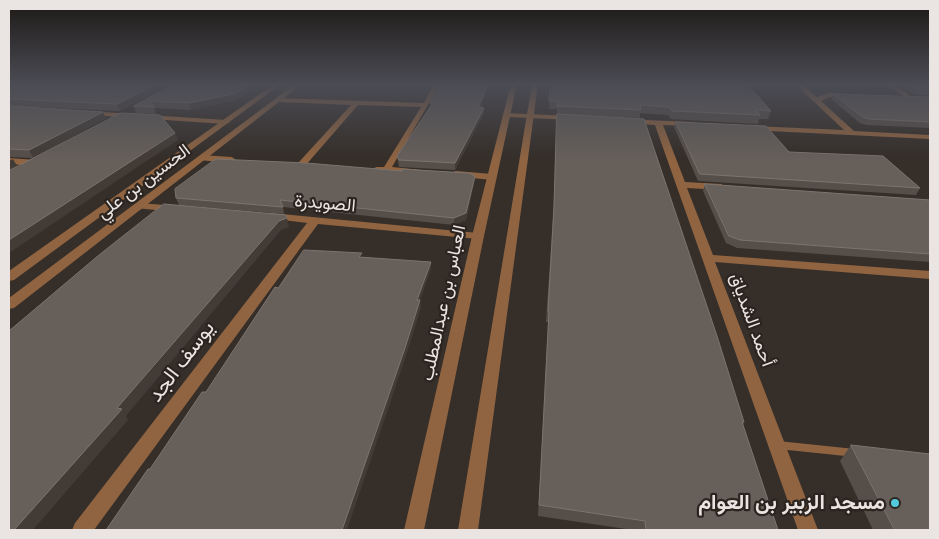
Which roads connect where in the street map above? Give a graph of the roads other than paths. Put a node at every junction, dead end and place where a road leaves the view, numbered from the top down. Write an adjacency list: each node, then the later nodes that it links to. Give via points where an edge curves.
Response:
1 (135, 109): 11 (street)
2 (244, 109): 15 (street, الحسين بن علي)
3 (267, 109): 22 (street, الحسين بن علي)
4 (351, 109): 25 (street)
5 (424, 109): 28 (street)
6 (509, 109): 10 (street, العباس بن عبدالمطلب)
7 (531, 109): 12 (street)
8 (826, 109): 20 (street)
9 (76, 113): 11 (street)
10 (508, 115): 12 (street); 31 (street, العباس بن عبدالمطلب)
11 (125, 116): 15 (street); 17 (street)
12 (530, 116): 13 (street); 47 (street)
13 (579, 119)
14 (618, 121): 16 (street)
15 (226, 122): 41 (street, الحسين بن علي)
16 (658, 123): 18 (street); 32 (street, أحمد الشدياق)
17 (109, 124)
18 (697, 125)
19 (746, 127): 20 (street)
20 (852, 133): 21 (street)
21 (930, 137)
22 (202, 158): 23 (street); 34 (street, الحسين بن علي)
23 (238, 160)
24 (9, 161): 27 (street, via 40,161)
25 (302, 164)
26 (367, 168): 28 (street)
27 (22, 170)
28 (386, 170): 29 (street)
29 (424, 172)
30 (444, 174): 31 (street)
31 (492, 177): 38 (street, العباس بن عبدالمطلب)
32 (681, 185): 33 (street); 39 (street, أحمد الشدياق)
33 (731, 188)
34 (140, 206): 35 (street); 42 (street, الحسين بن علي)
35 (188, 210)
36 (257, 215): 37 (street, الصويدرة)
37 (315, 220): 38 (street, الصويدرة); 45 (street, يوسف الجد)
38 (478, 236): 46 (street, العباس بن عبدالمطلب)
39 (708, 258): 40 (street); 43 (street, أحمد الشدياق)
40 (930, 275)
41 (9, 277)
42 (9, 305)
43 (777, 444): 44 (lane); 48 (street, أحمد الشدياق)
44 (866, 454)
45 (82, 530)
46 (414, 530)
47 (468, 530)
48 (808, 530)

